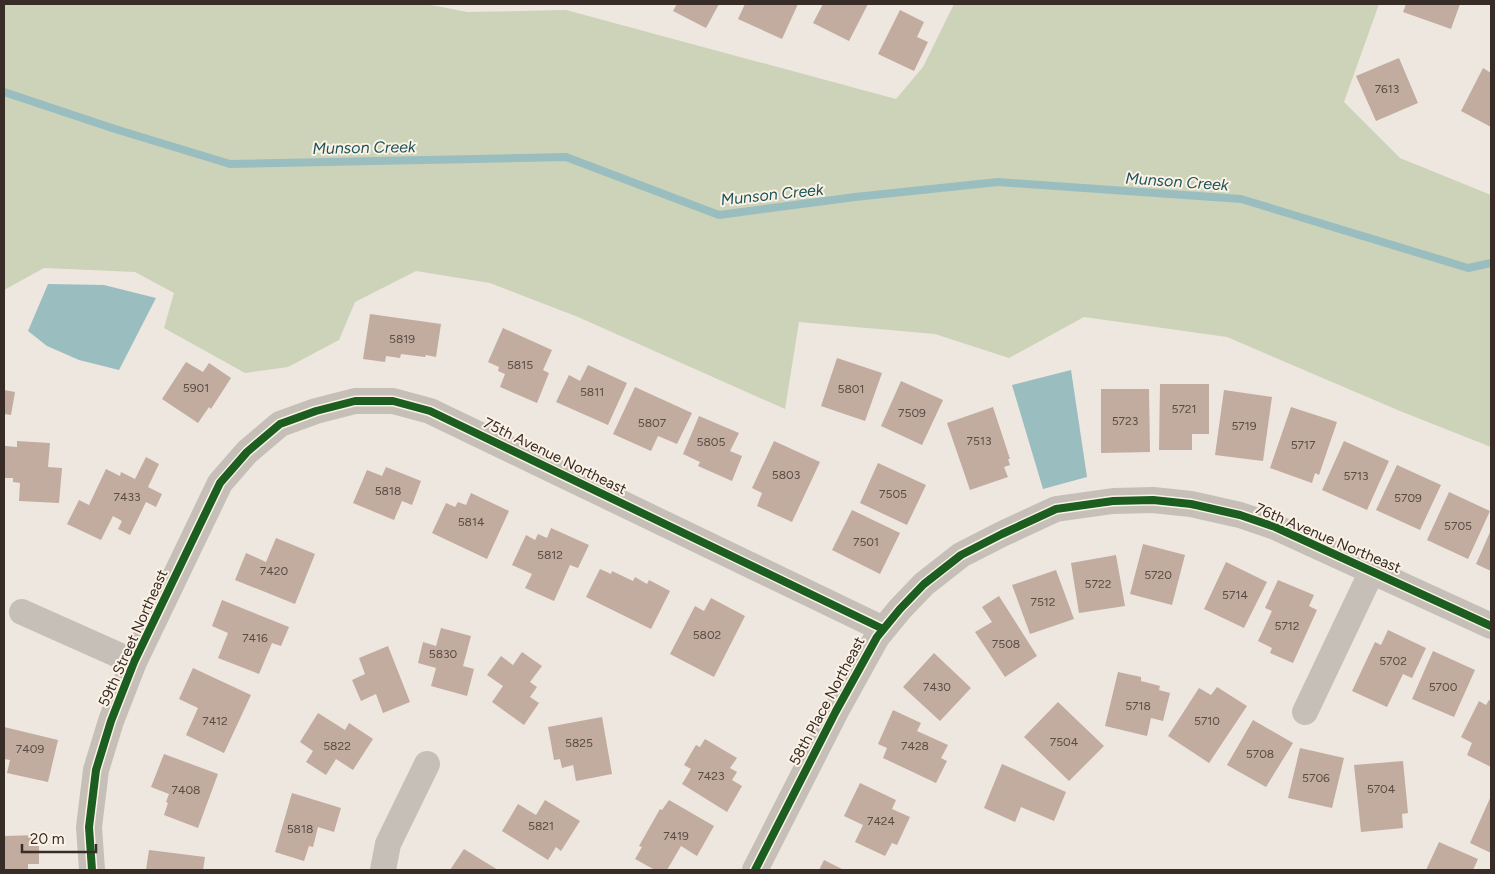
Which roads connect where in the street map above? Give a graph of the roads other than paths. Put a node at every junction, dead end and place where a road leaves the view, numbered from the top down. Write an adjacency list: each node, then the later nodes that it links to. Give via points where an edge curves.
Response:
1 (220, 483): 6 (street, 75th Avenue Northeast, via 247,452 280,424 355,401 393,401 430,411 465,427); 7 (street, 59th Street Northeast)
2 (1056, 509): 3 (street, 76th Avenue Northeast, via 1113,501 1153,500 1192,504 1276,527); 6 (street, 58th Place Northeast, via 961,555 924,584)
3 (1372, 571): 5 (street, 76th Avenue Northeast); 8 (street, 76th Avenue Northeast)
4 (22, 612): 7 (street, 59th Street Northeast)
5 (1491, 626)
6 (884, 629): 12 (street, 58th Place Northeast, via 836,711)
7 (134, 662): 10 (street, 59th Street Northeast, via 96,770 90,827)
8 (1305, 712)
9 (427, 764): 11 (street, via 388,844)
10 (92, 870)
11 (383, 870)
12 (755, 870)

